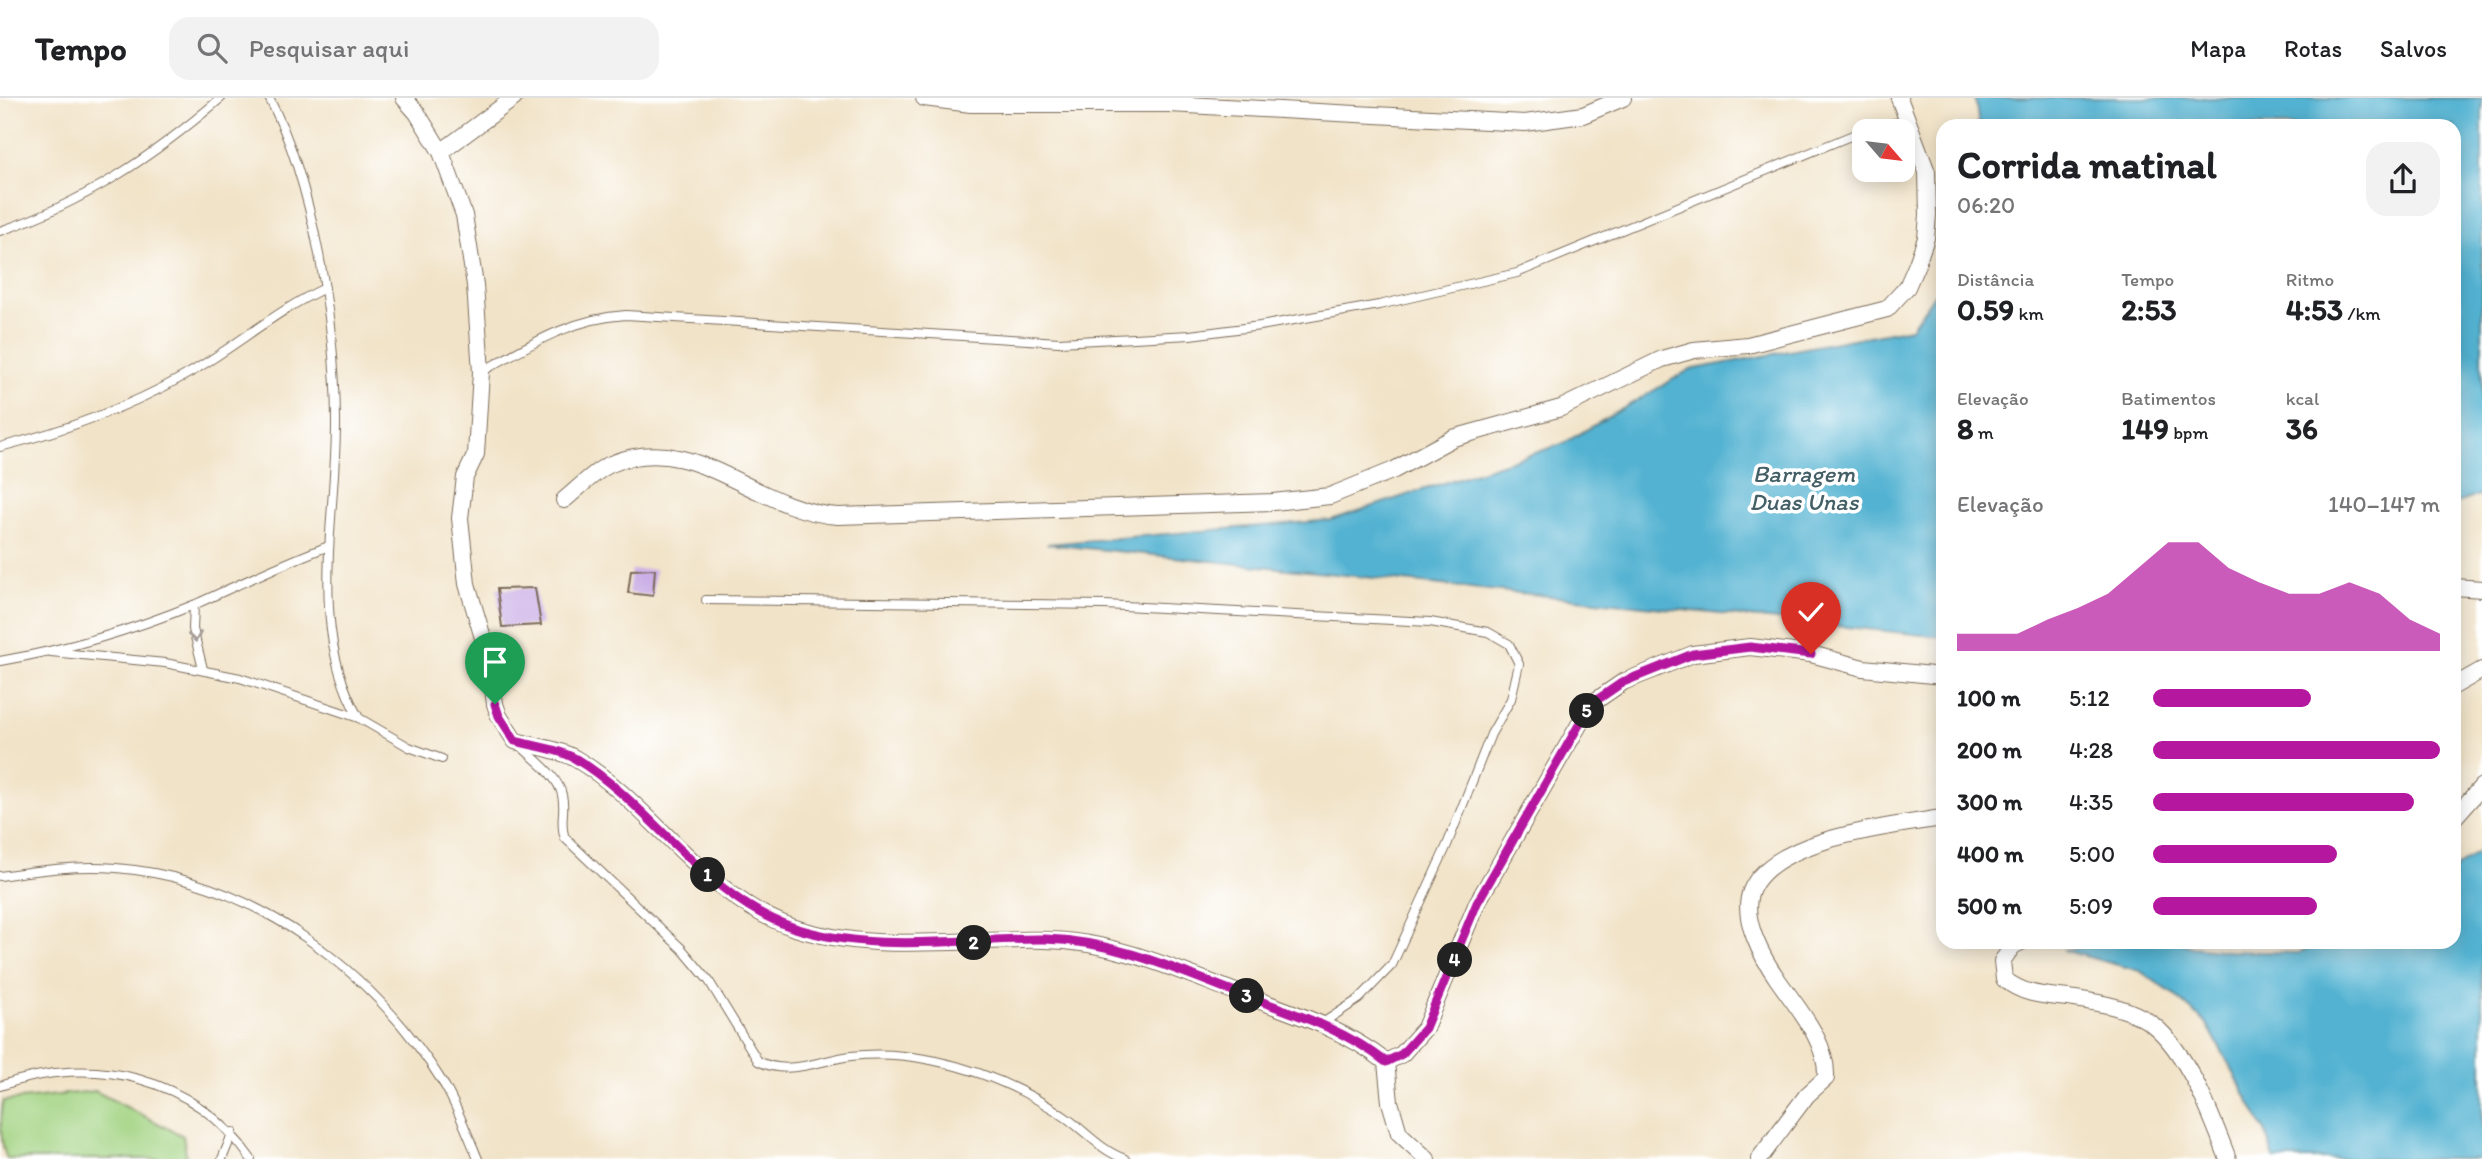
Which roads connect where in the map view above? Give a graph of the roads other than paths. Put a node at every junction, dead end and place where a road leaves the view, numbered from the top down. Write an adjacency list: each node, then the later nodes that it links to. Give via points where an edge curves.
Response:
1 (220, 98): 12 (lane, via 170,142 89,193)
2 (269, 98): 13 (lane, via 298,173)
3 (404, 98): 11 (street)
4 (514, 98): 11 (street)
5 (924, 98): 6 (street, via 971,104 1169,104 1525,123 1583,115)
6 (1623, 98)
7 (1899, 98): 8 (street)
8 (1907, 119)
9 (1852, 136): 14 (lane, via 1517,273 1379,305 1190,335 1059,342 626,315 597,317 543,338)
10 (1915, 141): 16 (street, via 1927,172 1927,227 1907,287 1887,309 1748,345 1694,350 1661,359 1561,408 1453,438 1394,470 1330,496 1273,502 838,516 784,506 682,457 646,454 609,465)
11 (441, 152): 14 (street, via 464,215)
12 (0, 231)
13 (325, 288): 15 (lane, via 184,376 119,408); 17 (lane, via 336,422)
14 (481, 372): 29 (street, via 476,453 465,477 460,518 467,584 489,658 495,704)
15 (0, 447)
16 (564, 500)
17 (329, 546): 21 (lane); 28 (lane, via 337,658 349,702)
18 (2461, 588): 19 (street)
19 (2482, 589)
20 (706, 600): 36 (lane, via 1105,605 1430,622 1488,632 1509,644 1519,664 1511,699 1491,734 1392,965 1359,999)
21 (194, 605): 22 (lane); 24 (lane, one-way to 24, via 193,629)
22 (51, 652): 23 (lane); 24 (lane)
23 (0, 661)
24 (203, 669): 28 (lane)
25 (2482, 670): 27 (street)
26 (1936, 675): 37 (street, via 1863,668 1811,654 1750,647 1693,654 1623,682 1591,704 1477,903 1425,1028 1402,1054)
27 (2461, 682)
28 (359, 718): 30 (lane, via 409,747)
29 (515, 741): 36 (street, via 573,757 594,771 696,866 758,910 790,926 884,942 1045,939 1106,945); 43 (lane, via 554,779 562,794 560,826 565,838 689,957 729,1008 758,1061 784,1070 853,1056 905,1056 948,1064 996,1080 1039,1102)
30 (442, 759)
31 (2482, 786): 32 (street)
32 (2461, 810)
33 (1936, 819): 45 (street, via 1796,850 1767,868 1750,892 1749,918 1758,942 1827,1063 1826,1078 1807,1095)
34 (0, 876): 42 (lane, via 64,867 118,868 222,892 273,916 366,985 401,1023 446,1089)
35 (2010, 949): 46 (street, via 2002,961 2004,979 2013,986 2038,996 2129,1011 2170,1042 2198,1088)
36 (1321, 1024): 37 (street, via 1363,1043)
37 (1386, 1062): 44 (street, via 1399,1133)
38 (0, 1087): 39 (lane, via 40,1075 116,1072 171,1092)
39 (233, 1132): 40 (lane); 41 (lane)
40 (222, 1159)
41 (251, 1159)
42 (478, 1159)
43 (1125, 1159)
44 (1427, 1159)
45 (1759, 1159)
46 (2228, 1159)

